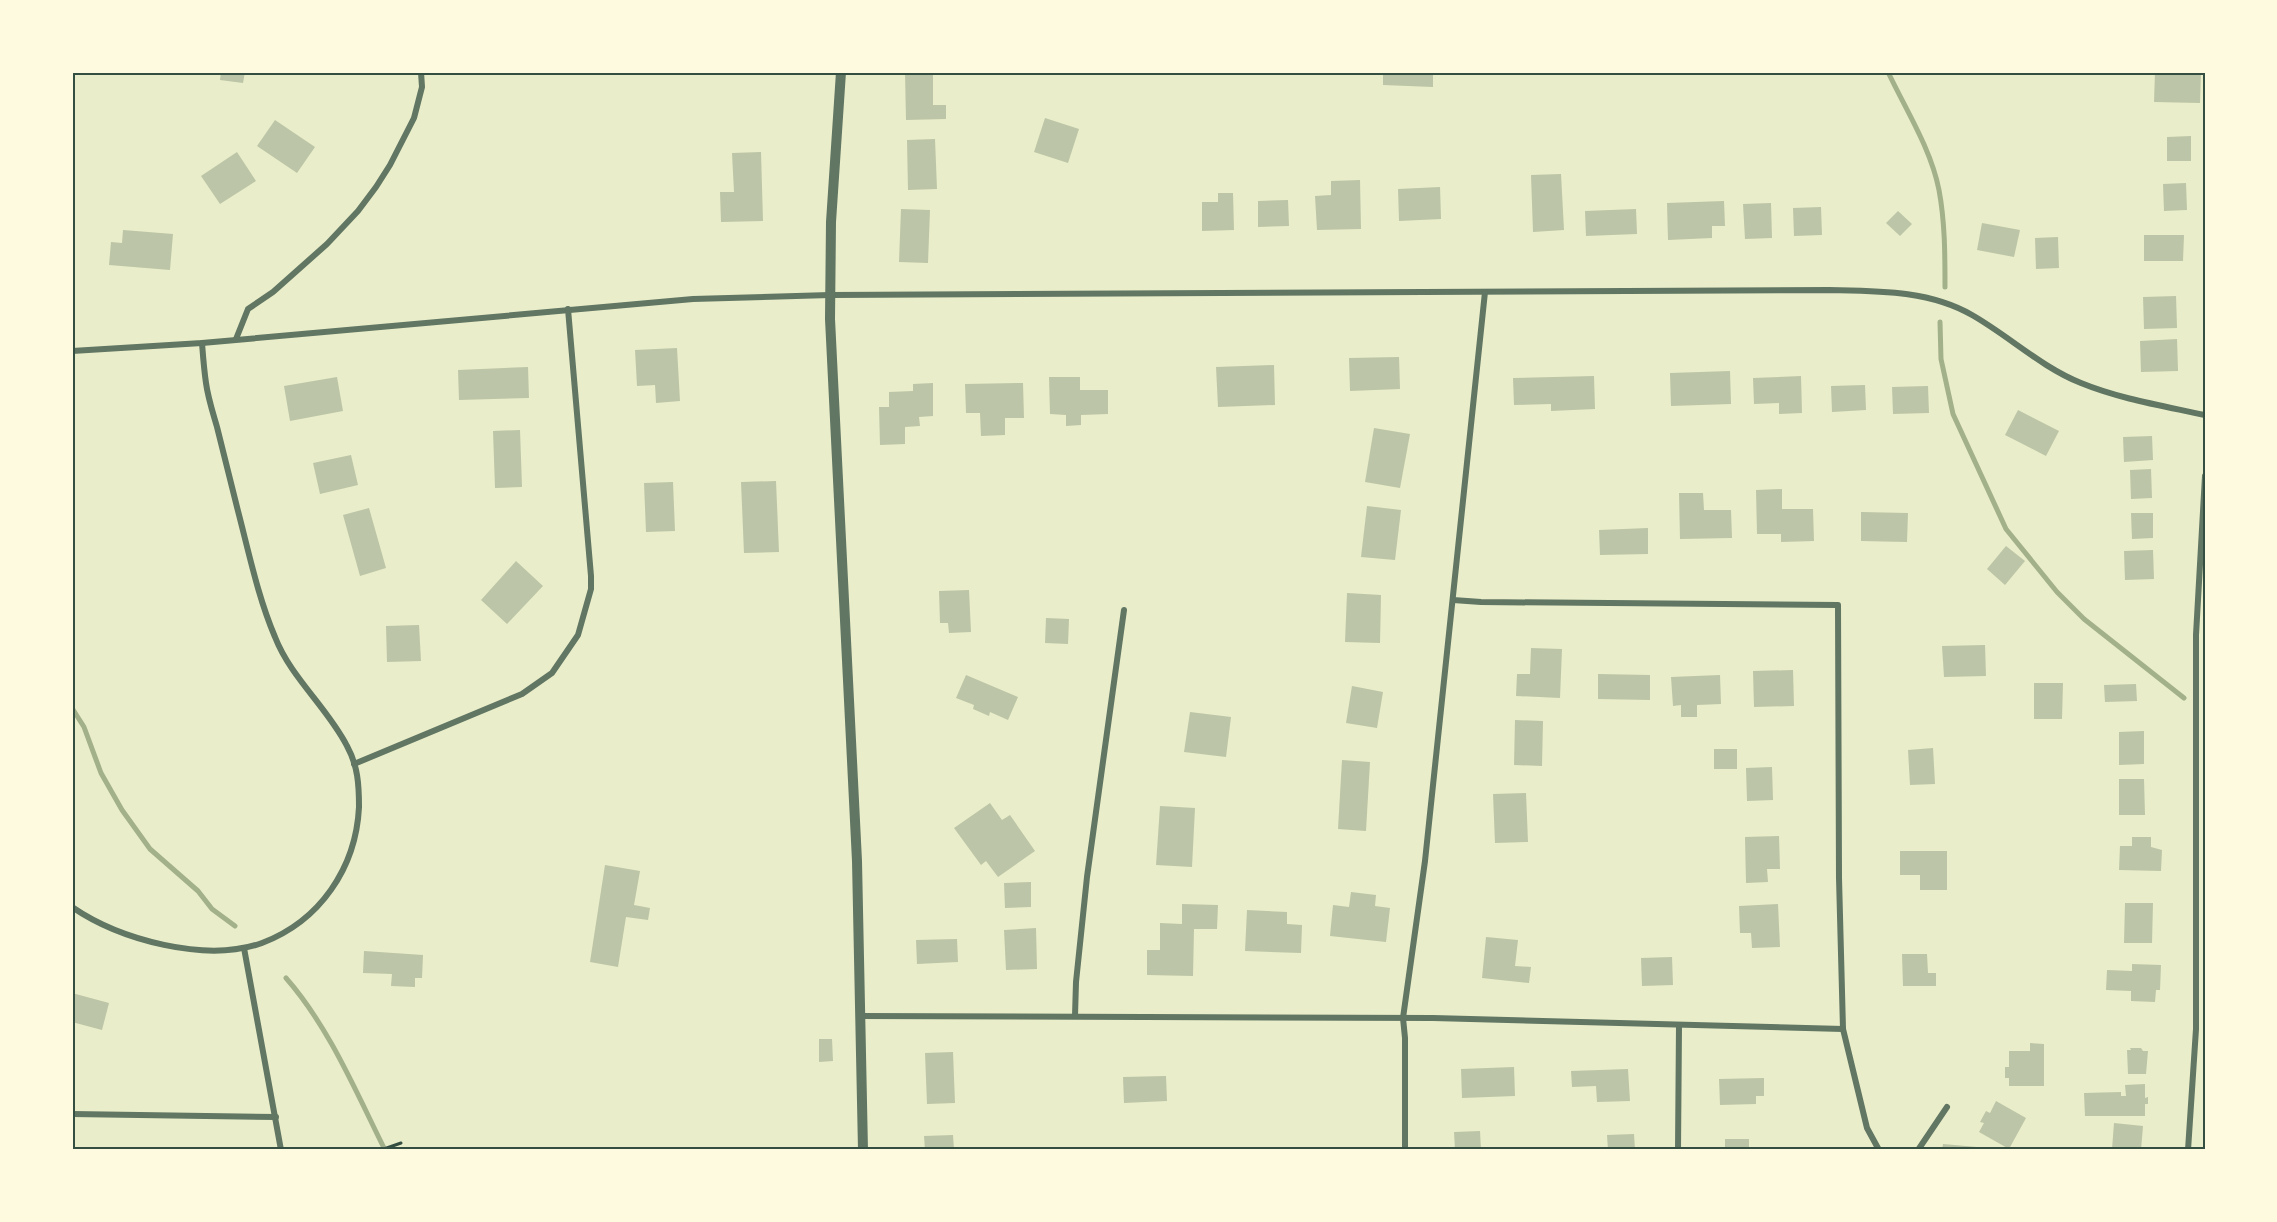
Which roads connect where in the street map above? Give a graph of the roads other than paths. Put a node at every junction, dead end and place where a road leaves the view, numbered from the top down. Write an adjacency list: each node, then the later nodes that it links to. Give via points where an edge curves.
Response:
1 (421, 72): 6 (street, via 422,87 414,118 376,187 327,244 248,309)
2 (841, 72): 4 (street)
3 (1485, 292): 4 (street); 9 (street, via 1829,290 1926,297 1972,314 2054,370 2081,383); 12 (street)
4 (830, 295): 5 (street, via 693,299); 17 (street, via 857,861)
5 (568, 309): 6 (street); 14 (street, via 591,576 591,590 578,635 552,673 522,694)
6 (236, 339): 7 (street)
7 (202, 343): 8 (street); 14 (street, via 206,385 274,636 297,676 338,729)
8 (72, 351)
9 (2205, 416)
10 (2205, 476): 11 (street)
11 (2201, 594): 31 (street, via 2196,1029)
12 (1453, 600): 19 (street, via 1425,861); 21 (street, via 1838,604)
13 (1124, 610): 18 (street, via 1087,877)
14 (354, 764): 16 (street, via 359,782 358,824 345,867 333,888 320,905 292,928)
15 (72, 907): 16 (street, via 110,927 176,948)
16 (244, 948): 24 (street)
17 (859, 1016): 18 (street); 26 (street)
18 (1075, 1016): 19 (street)
19 (1403, 1018): 20 (street); 27 (street)
20 (1679, 1025): 21 (street); 28 (street)
21 (1843, 1029): 29 (street, via 1867,1128)
22 (1947, 1107): 30 (street)
23 (72, 1114): 24 (street)
24 (276, 1117): 25 (street)
25 (281, 1150)
26 (863, 1150)
27 (1405, 1150)
28 (1678, 1150)
29 (1879, 1150)
30 (1918, 1150)
31 (2188, 1150)

